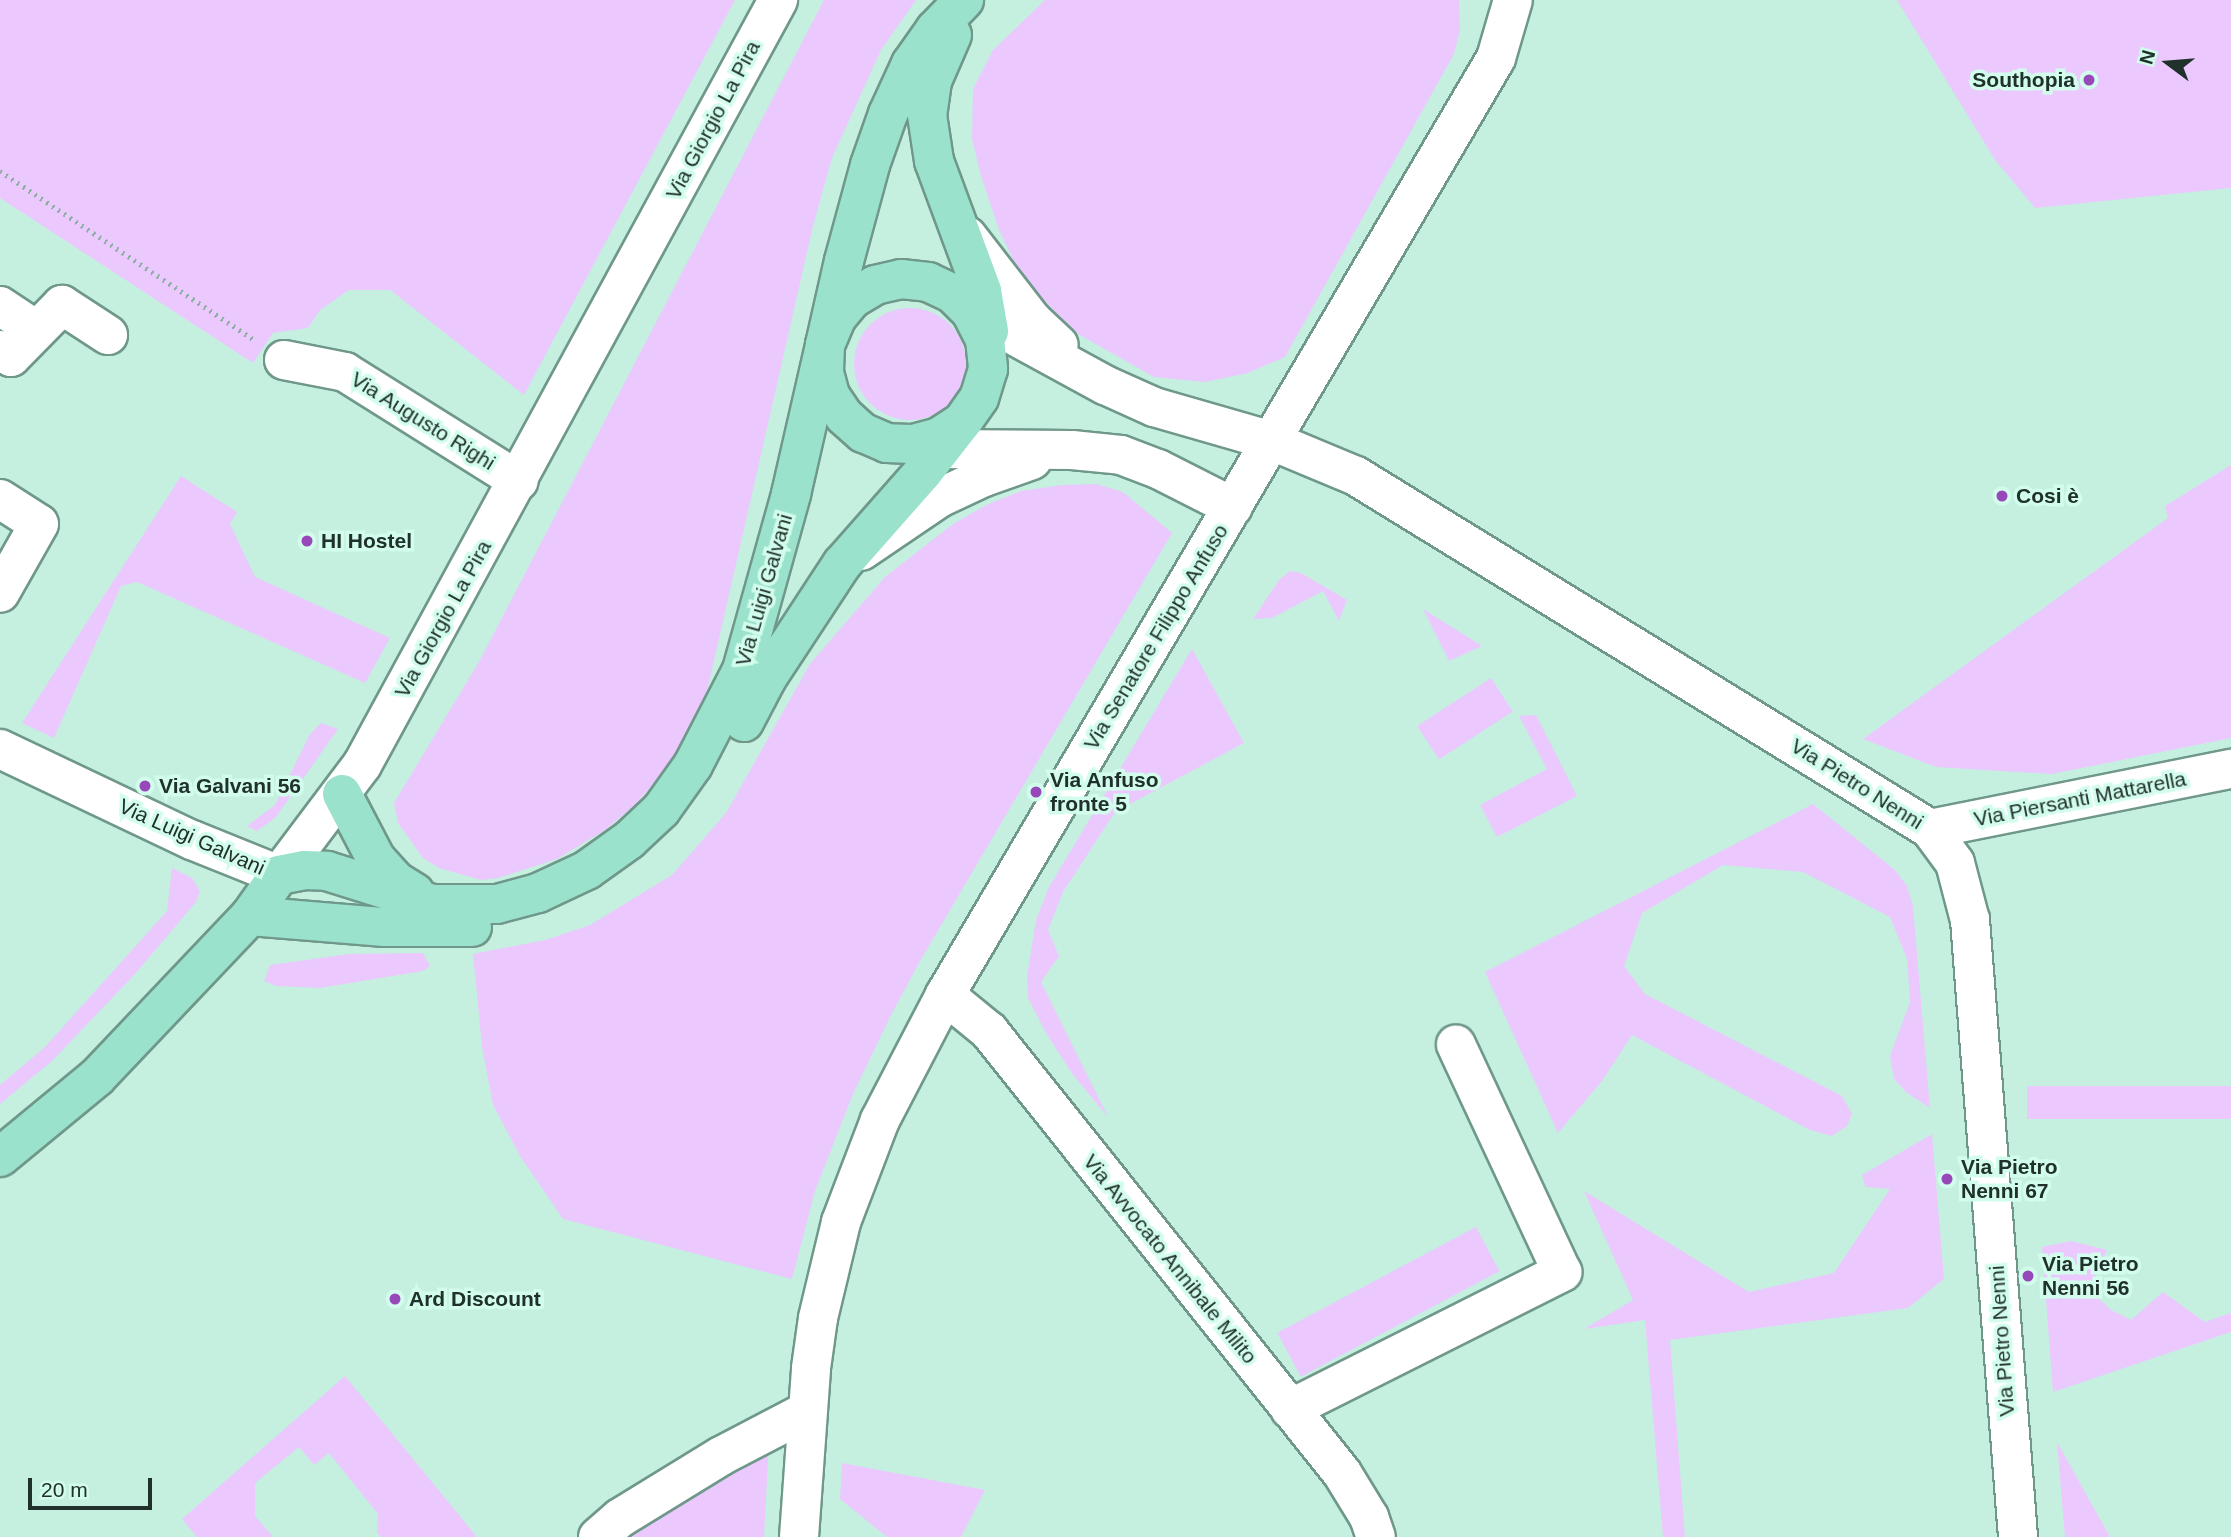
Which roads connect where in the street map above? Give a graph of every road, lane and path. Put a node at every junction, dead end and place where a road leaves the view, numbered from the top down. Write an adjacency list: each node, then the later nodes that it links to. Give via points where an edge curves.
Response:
1 (778, 0): 17 (street, Via Giorgio La Pira)
2 (964, 0): 10 (main road, via 935,30 911,65 888,114 867,177)
3 (979, 0): 6 (main road, via 947,42 932,81 927,115 934,161)
4 (1513, 0): 15 (street, Via Senatore Filippo Anfuso, via 1496,58)
5 (0, 171): 12 (path)
6 (954, 218): 8 (main road, via 982,291); 13 (street, via 1033,321)
7 (0, 306): 11 (street)
8 (980, 317): 10 (main road, via 952,293 928,282 901,279 875,285 852,299 836,317); 13 (street); 14 (main road, via 988,369 979,398)
9 (108, 335): 11 (street, via 62,305)
10 (825, 345): 14 (main road, via 824,372 830,395 863,433 887,443); 27 (main road, Via Luigi Galvani, via 743,670 693,765 661,810 587,870 538,893 497,904)
11 (12, 352)
12 (284, 360): 17 (street, Via Augusto Righi, via 345,372)
13 (1105, 386): 15 (street, Via Pietro Nenni, via 1154,407)
14 (938, 438): 16 (street); 20 (main road, Via Luigi Galvani)
15 (1272, 441): 19 (street, Via Senatore Filippo Anfuso); 25 (street, Via Pietro Nenni, via 1356,476)
16 (1072, 450): 19 (street, via 1121,455); 20 (street, via 1006,468 939,498)
17 (519, 481): 24 (street, Via Giorgio La Pira)
18 (0, 499): 21 (street, via 39,524)
19 (1233, 508): 29 (street, Via Senatore Filippo Anfuso)
20 (842, 564): 28 (main road, Via Luigi Galvani, via 767,678 717,772 691,808 622,873 570,900 484,926 442,929)
21 (0, 593)
22 (0, 749): 26 (street, Via Luigi Galvani)
23 (2231, 769): 25 (street, Via Piersanti Mattarella)
24 (342, 794): 26 (street, Via Giorgio La Pira); 27 (main road, via 376,859 396,881)
25 (1930, 828): 37 (street, Via Pietro Nenni, via 1955,863 1970,920)
26 (279, 875): 27 (main road, Via Luigi Galvani, via 327,871); 28 (main road, Via Giorgio La Pira)
27 (432, 904)
28 (250, 916): 31 (main road, Via Giorgio La Pira, via 97,1077)
29 (945, 995): 32 (street, Via Avvocato Annibale Milito, via 989,1031); 33 (street, Via Senatore Filippo Anfuso, via 880,1120 841,1222 818,1318)
30 (1456, 1045): 32 (street, via 1562,1272)
31 (0, 1157)
32 (1290, 1409): 36 (street, Via Avvocato Annibale Milito, via 1342,1473)
33 (807, 1411): 34 (street, via 721,1456 620,1518); 35 (street, Via Senatore Filippo Anfuso)
34 (598, 1537)
35 (799, 1537)
36 (1376, 1537)
37 (2018, 1537)

